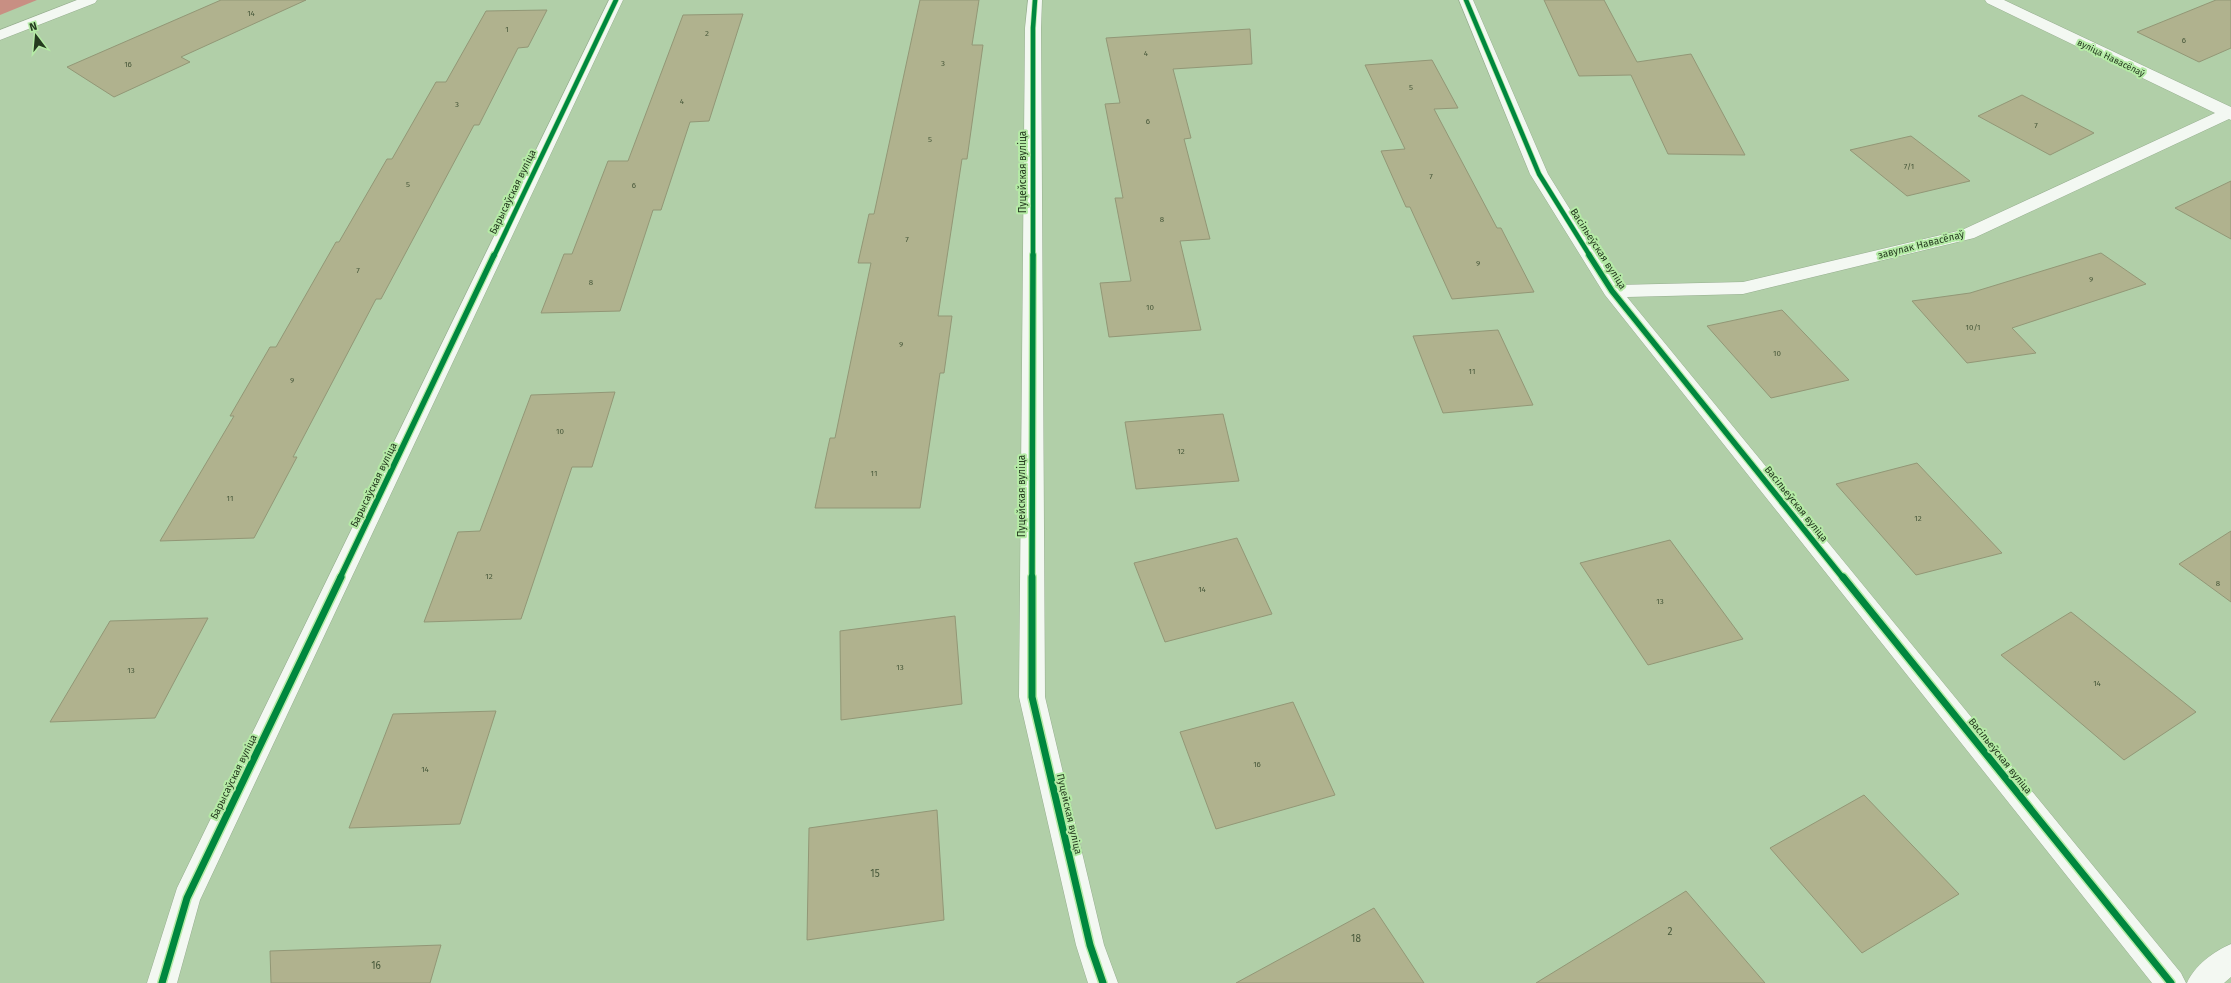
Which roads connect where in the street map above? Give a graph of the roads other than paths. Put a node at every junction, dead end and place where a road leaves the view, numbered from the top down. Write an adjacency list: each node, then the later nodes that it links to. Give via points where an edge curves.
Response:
1 (90, 0): 6 (street)
2 (616, 0): 10 (street, Барысаўская вуліца, via 188,898)
3 (1035, 0): 11 (street, Пуцейская вуліца, via 1032,697 1090,945)
4 (1466, 0): 8 (street, Васільеўская вуліца, via 1539,174)
5 (1992, 0): 7 (street, вуліца Навасёлаў)
6 (0, 35)
7 (2230, 114): 8 (street, завулак Навасёлаў, via 1968,234 1743,288)
8 (1612, 291): 12 (street, Васільеўская вуліца)
9 (2231, 958): 13 (street)
10 (162, 983)
11 (1102, 983)
12 (2171, 983)
13 (2202, 983)

